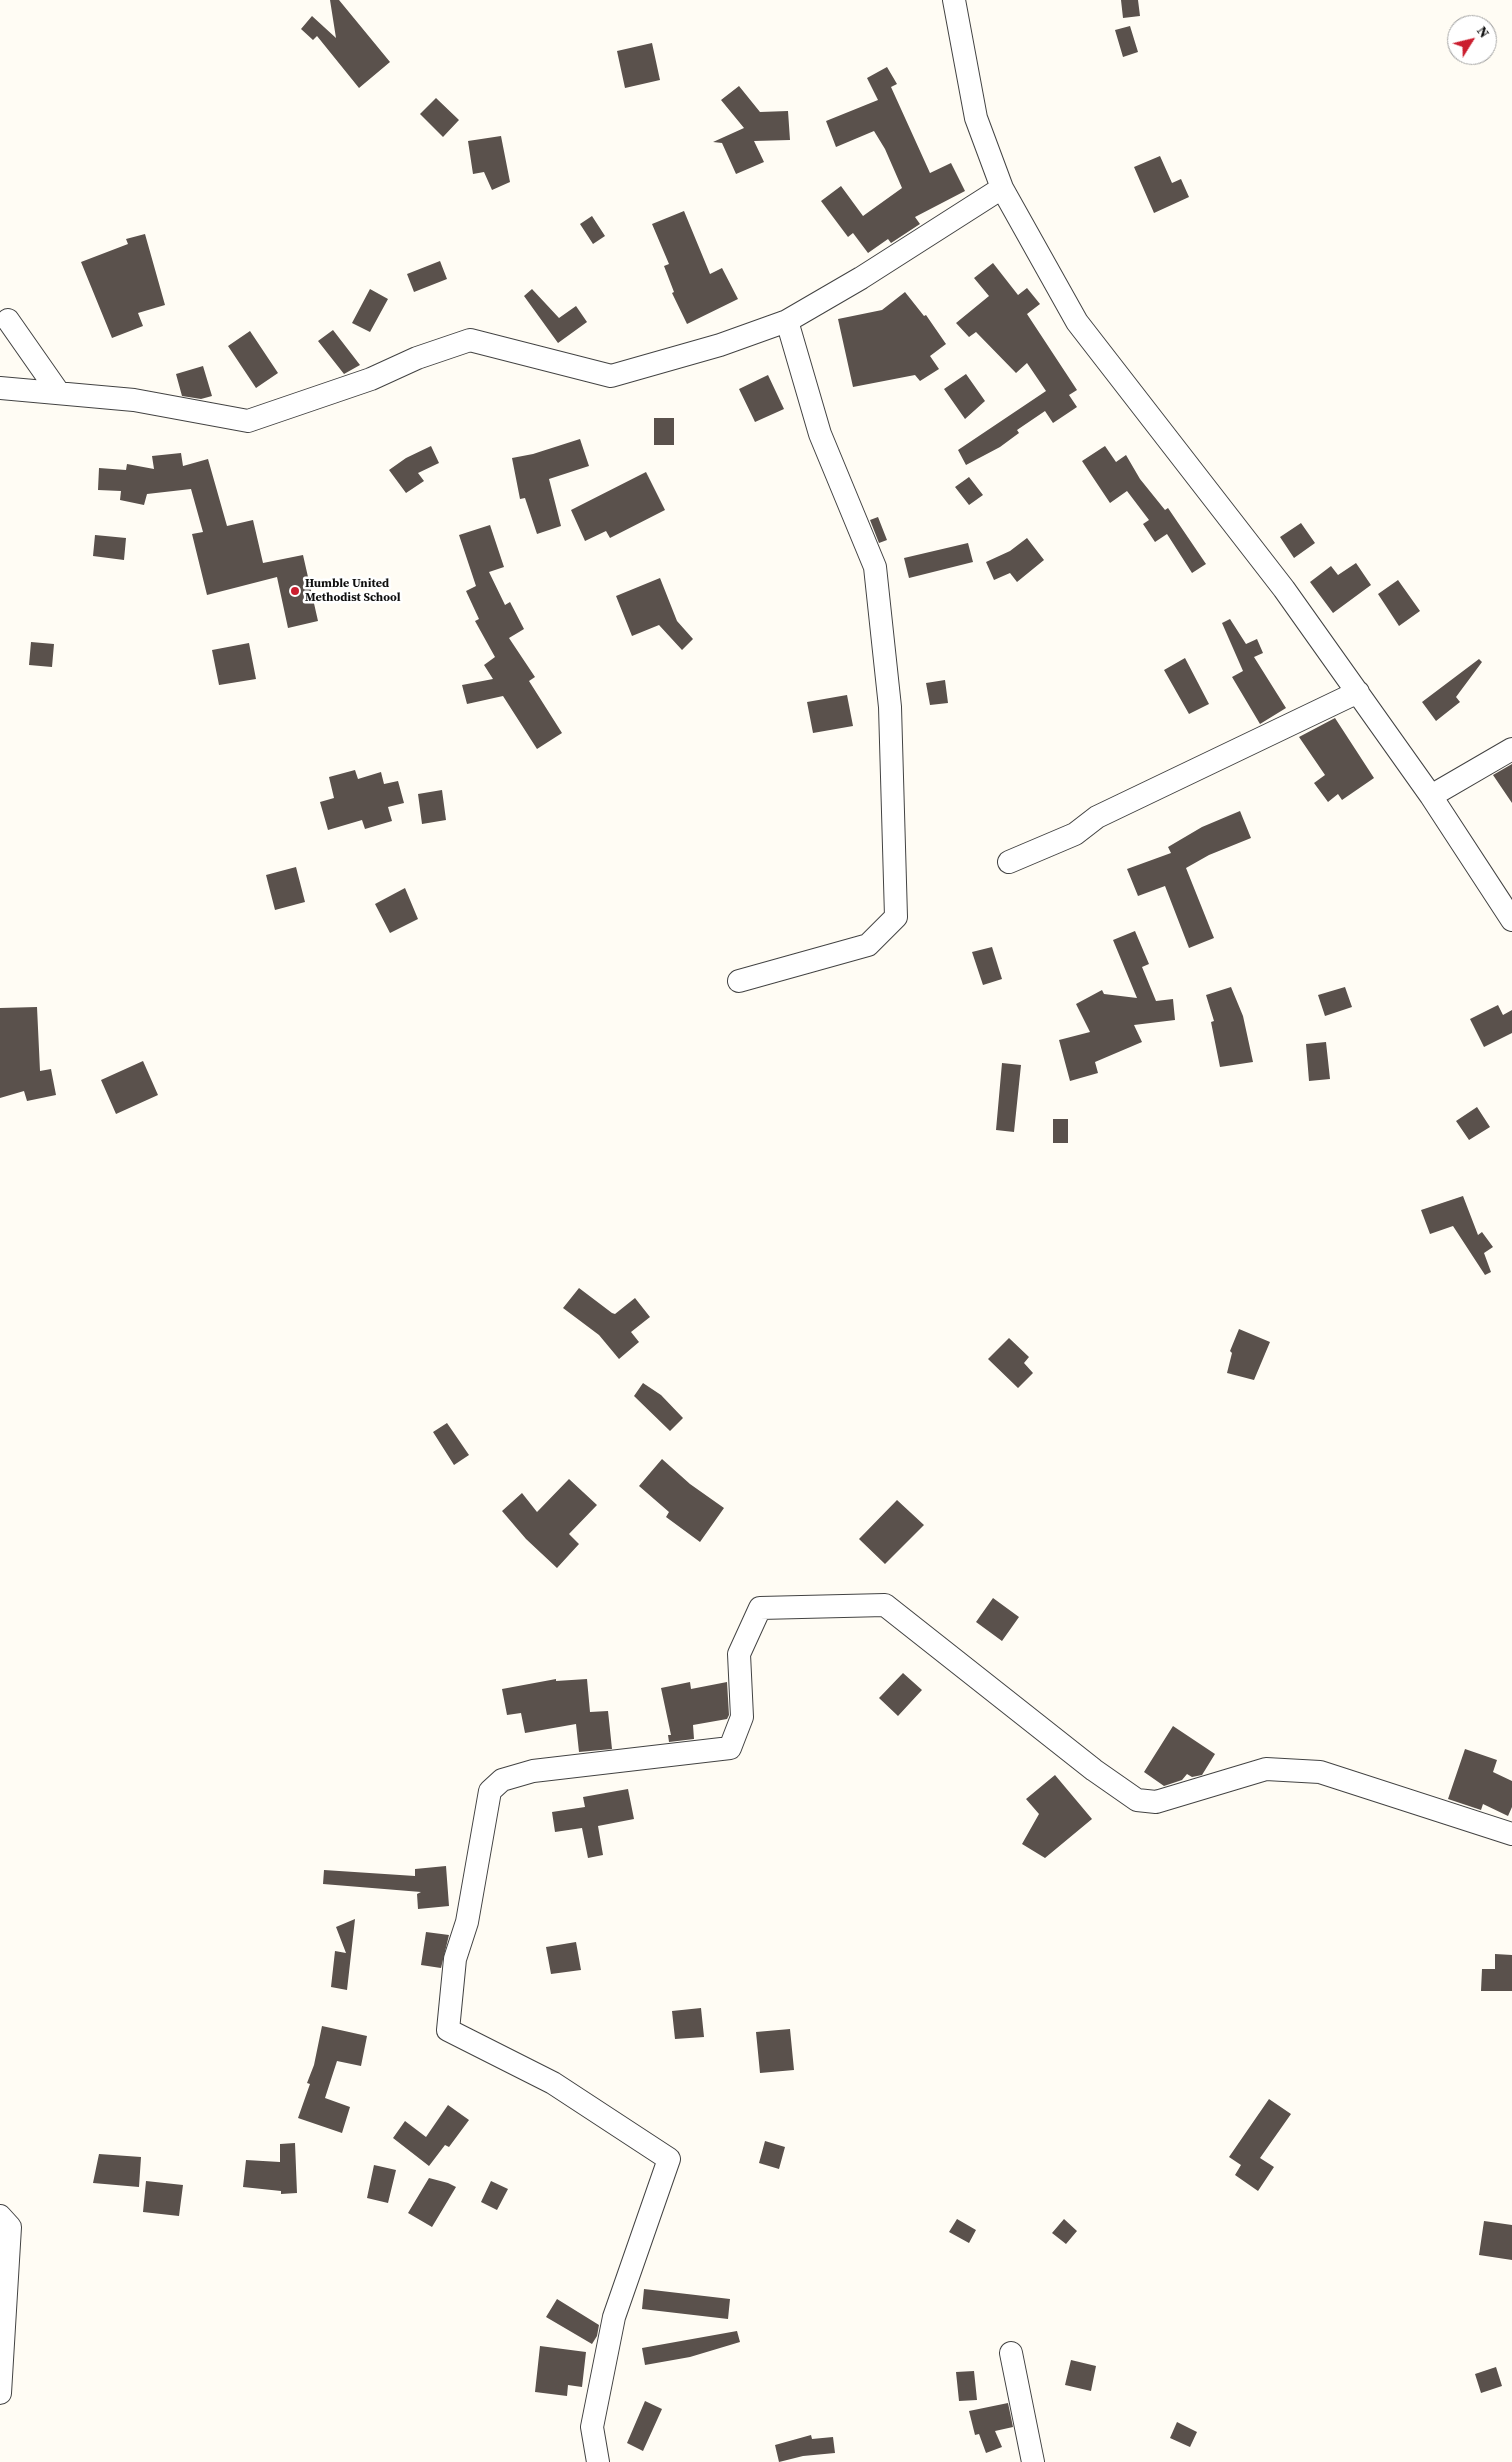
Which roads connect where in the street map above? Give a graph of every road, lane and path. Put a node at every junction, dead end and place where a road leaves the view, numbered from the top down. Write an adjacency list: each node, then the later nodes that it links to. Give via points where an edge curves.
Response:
1 (954, 0): 2 (street, via 976,118)
2 (1002, 188): 4 (street); 7 (street, via 1077,322 1284,589)
3 (8, 320): 6 (street)
4 (787, 321): 6 (street, via 720,345 611,376 470,340 417,358 371,379 248,420 134,400); 12 (street, via 820,434 875,567 890,707 896,917 868,945)
5 (0, 388): 6 (street)
6 (59, 393)
7 (1358, 692): 9 (street); 10 (street, via 1097,817 1075,834)
8 (1512, 749): 9 (street)
9 (1431, 796): 11 (street)
10 (1009, 862)
11 (1512, 920)
12 (739, 981)
13 (1512, 1834): 17 (street, via 1320,1772 1266,1769 1156,1802 1137,1800 1094,1770 885,1605 760,1608 739,1654 742,1717 730,1748 533,1771 502,1780 490,1791 466,1922 455,1958 448,2030 553,2083 669,2159 614,2317 592,2427)
14 (0, 2216): 16 (street, via 10,2227)
15 (1011, 2353): 18 (street)
16 (0, 2393)
17 (598, 2462)
18 (1033, 2462)

